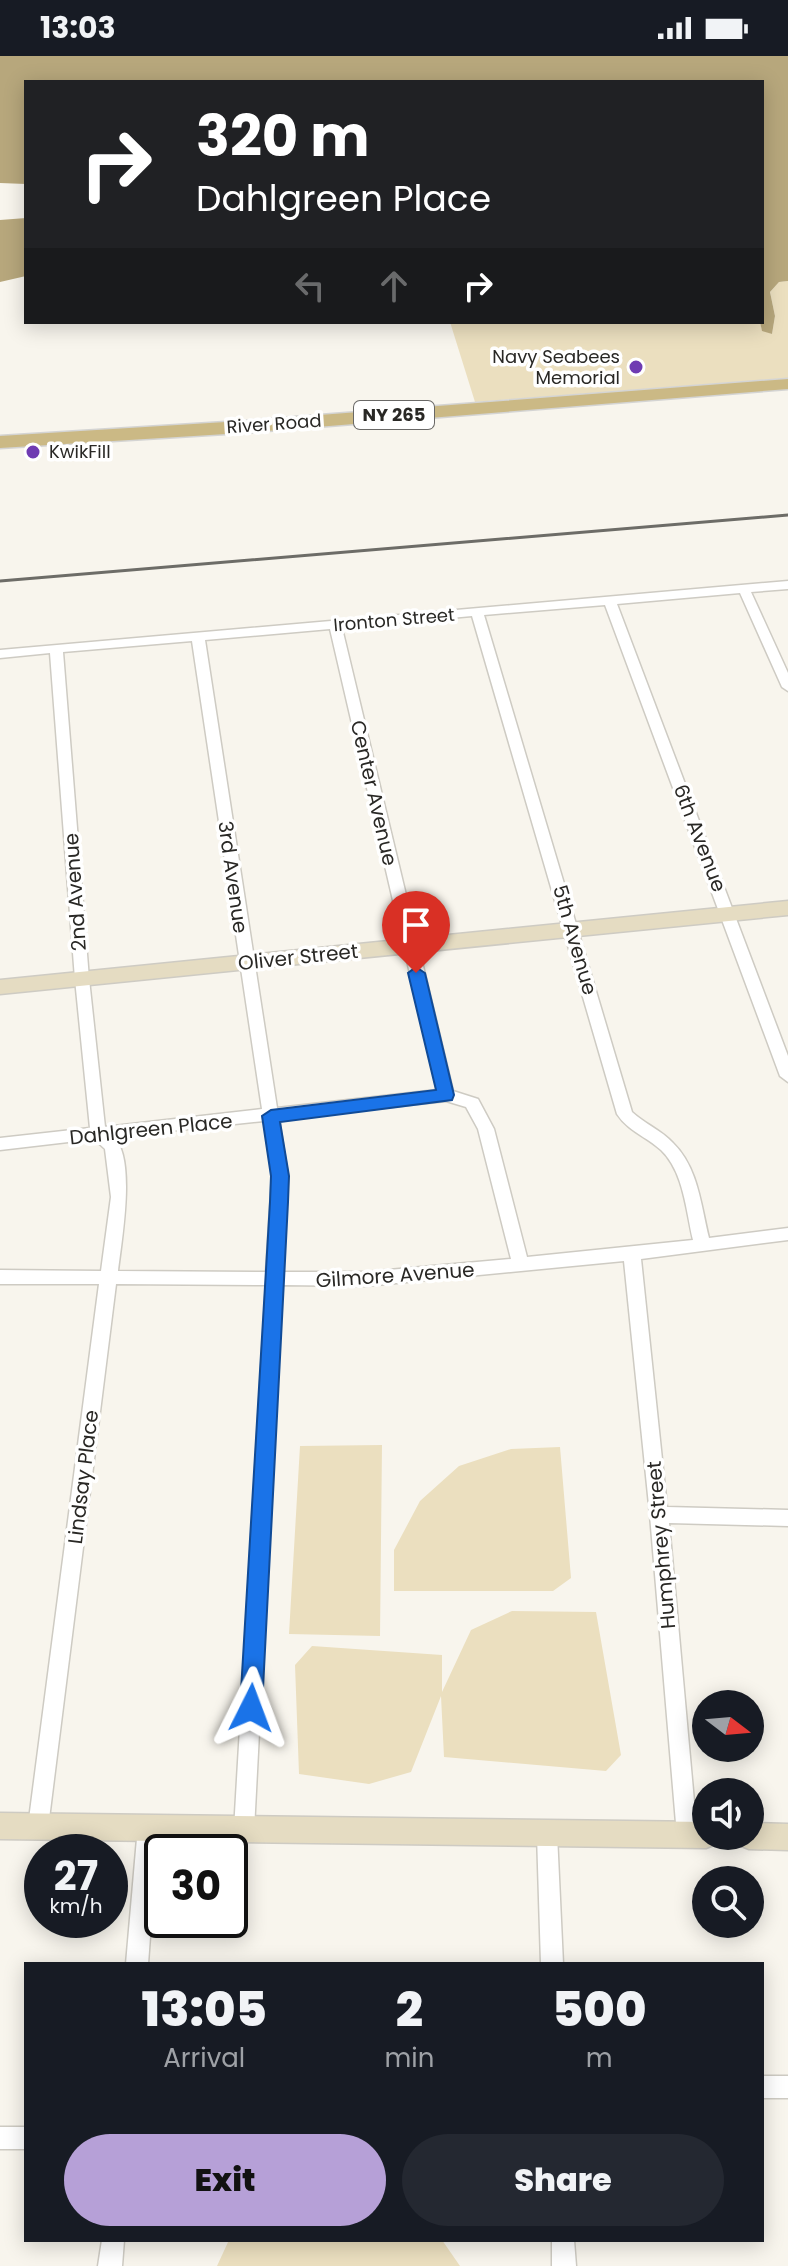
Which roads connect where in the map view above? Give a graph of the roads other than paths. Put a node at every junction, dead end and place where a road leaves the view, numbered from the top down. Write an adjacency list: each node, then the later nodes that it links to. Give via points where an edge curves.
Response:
1 (788, 384): 2 (main road, River Road / NY 265)
2 (0, 442)
3 (788, 585): 4 (street, Ironton Street)
4 (744, 589): 5 (street, Ironton Street); 11 (street)
5 (610, 601): 6 (street, Ironton Street); 13 (street, 6th Avenue)
6 (477, 613): 7 (street, Ironton Street); 14 (street, 5th Avenue)
7 (335, 625): 8 (street, Ironton Street); 15 (street, Center Avenue)
8 (198, 638): 9 (street, Ironton Street); 16 (street, 3rd Avenue)
9 (56, 649): 10 (street, Ironton Street); 17 (street, 2nd Avenue)
10 (0, 654)
11 (788, 687)
12 (788, 908): 13 (main road, Oliver Street)
13 (729, 913): 14 (main road, Oliver Street); 19 (street, 6th Avenue)
14 (573, 930): 15 (main road, Oliver Street); 25 (street, 5th Avenue, via 625,1114 680,1161)
15 (410, 946): 16 (main road, Oliver Street); 20 (street, Center Avenue)
16 (245, 962): 17 (main road, Oliver Street); 21 (street, 3rd Avenue)
17 (82, 979): 18 (main road, Oliver Street); 22 (street, 2nd Avenue)
18 (0, 987)
19 (788, 1076)
20 (446, 1095): 21 (street, Dahlgreen Place); 27 (street, via 472,1103 486,1129)
21 (271, 1116): 22 (street, Dahlgreen Place); 30 (street, 3rd Avenue, via 280,1176)
22 (98, 1134): 23 (street, Dahlgreen Place); 29 (street, Lindsay Place, via 113,1146 119,1197)
23 (0, 1144)
24 (788, 1234): 25 (street, Gilmore Avenue)
25 (702, 1245): 26 (street, Gilmore Avenue)
26 (632, 1254): 27 (street, Gilmore Avenue); 31 (street, Humphrey Street)
27 (521, 1265): 30 (street, Gilmore Avenue)
28 (0, 1277): 29 (street, Gilmore Avenue)
29 (109, 1278): 30 (street, Gilmore Avenue); 35 (street, Lindsay Place)
30 (276, 1281): 37 (street, 3rd Avenue)
31 (659, 1515): 32 (street); 33 (street, Humphrey Street)
32 (788, 1518)
33 (692, 1793)
34 (0, 1826): 35 (main road)
35 (38, 1827): 36 (main road)
36 (148, 1827): 37 (main road); 42 (street)
37 (244, 1830): 38 (main road)
38 (547, 1834): 39 (main road); 43 (street)
39 (692, 1835)
40 (764, 1836): 41 (main road)
41 (788, 1837)
42 (137, 1962)
43 (552, 1962)
44 (764, 2087): 45 (street)
45 (788, 2087)
46 (0, 2138): 47 (street)
47 (24, 2138)
48 (113, 2242): 50 (street)
49 (563, 2242): 51 (street)
50 (110, 2266)
51 (564, 2266)

